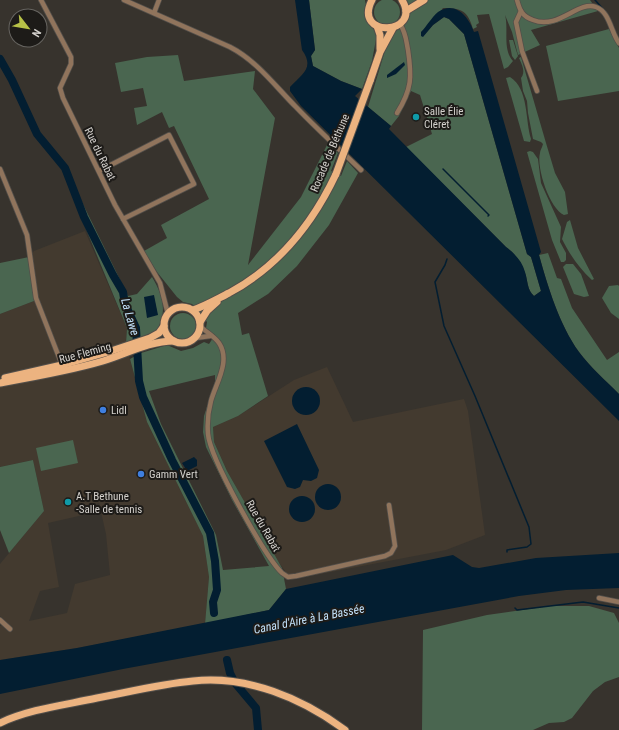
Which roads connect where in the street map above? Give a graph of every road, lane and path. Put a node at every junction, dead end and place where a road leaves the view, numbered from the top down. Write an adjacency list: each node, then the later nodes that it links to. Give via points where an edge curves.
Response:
1 (41, 0): 18 (street, Rue du Rabat, via 71,57 71,64 60,88 62,98)
2 (124, 0): 10 (street)
3 (160, 0): 10 (street)
4 (372, 0): 11 (main road, Rocade de Béthune, via 369,14)
5 (402, 0): 8 (main road)
6 (424, 0): 8 (main road)
7 (517, 0): 9 (street)
8 (406, 11): 12 (main road, Rocade de Béthune)
9 (520, 11): 13 (street, via 524,17 531,20 548,23 585,6 597,7 603,12); 15 (street, via 516,22 520,44)
10 (154, 13): 19 (street, via 230,47 248,58)
11 (377, 26): 12 (main road); 14 (main road, Rocade de Béthune)
12 (396, 26): 14 (main road, Rocade de Béthune); 16 (street, via 406,37 411,65 405,100)
13 (619, 43)
14 (380, 52): 21 (main road, Rocade de Béthune, bridge, via 336,174 317,210 286,251 255,278)
15 (537, 91)
16 (397, 113)
17 (0, 169): 31 (street, via 27,235 36,298)
18 (99, 170): 20 (street, Rue du Rabat); 20 (street, via 169,135 194,184)
19 (361, 170)
20 (124, 219): 23 (street, Rue du Rabat, via 160,283)
21 (224, 295): 22 (main road, Rocade de Béthune); 24 (main road, Rocade de Béthune, via 207,311)
22 (192, 310): 23 (main road, via 180,307); 24 (main road)
23 (168, 314): 25 (main road)
24 (200, 324): 26 (street, Rue du Rabat); 27 (main road)
25 (164, 326): 28 (main road, via 167,335); 29 (main road, Rue Fleming, via 159,333)
26 (210, 336): 27 (street); 34 (street, Rue du Rabat, via 219,343 224,359 207,420 211,447 252,528 282,573 288,577 296,576 391,553 395,546)
27 (195, 338): 28 (main road, via 185,343)
28 (174, 341): 29 (main road, Rue Fleming)
29 (142, 344): 30 (main road, Rue Fleming)
30 (130, 348): 31 (main road, Rue Fleming); 33 (main road, Rue Fleming, via 62,372)
31 (62, 365): 32 (main road, Rue Fleming)
32 (0, 379)
33 (0, 383)
34 (389, 506)
35 (599, 598): 36 (street)
36 (619, 602)
37 (0, 620): 38 (street)
38 (10, 629)
39 (0, 723): 40 (main road, via 44,709 167,684 194,681 264,688 296,699 327,716)
40 (345, 730)

